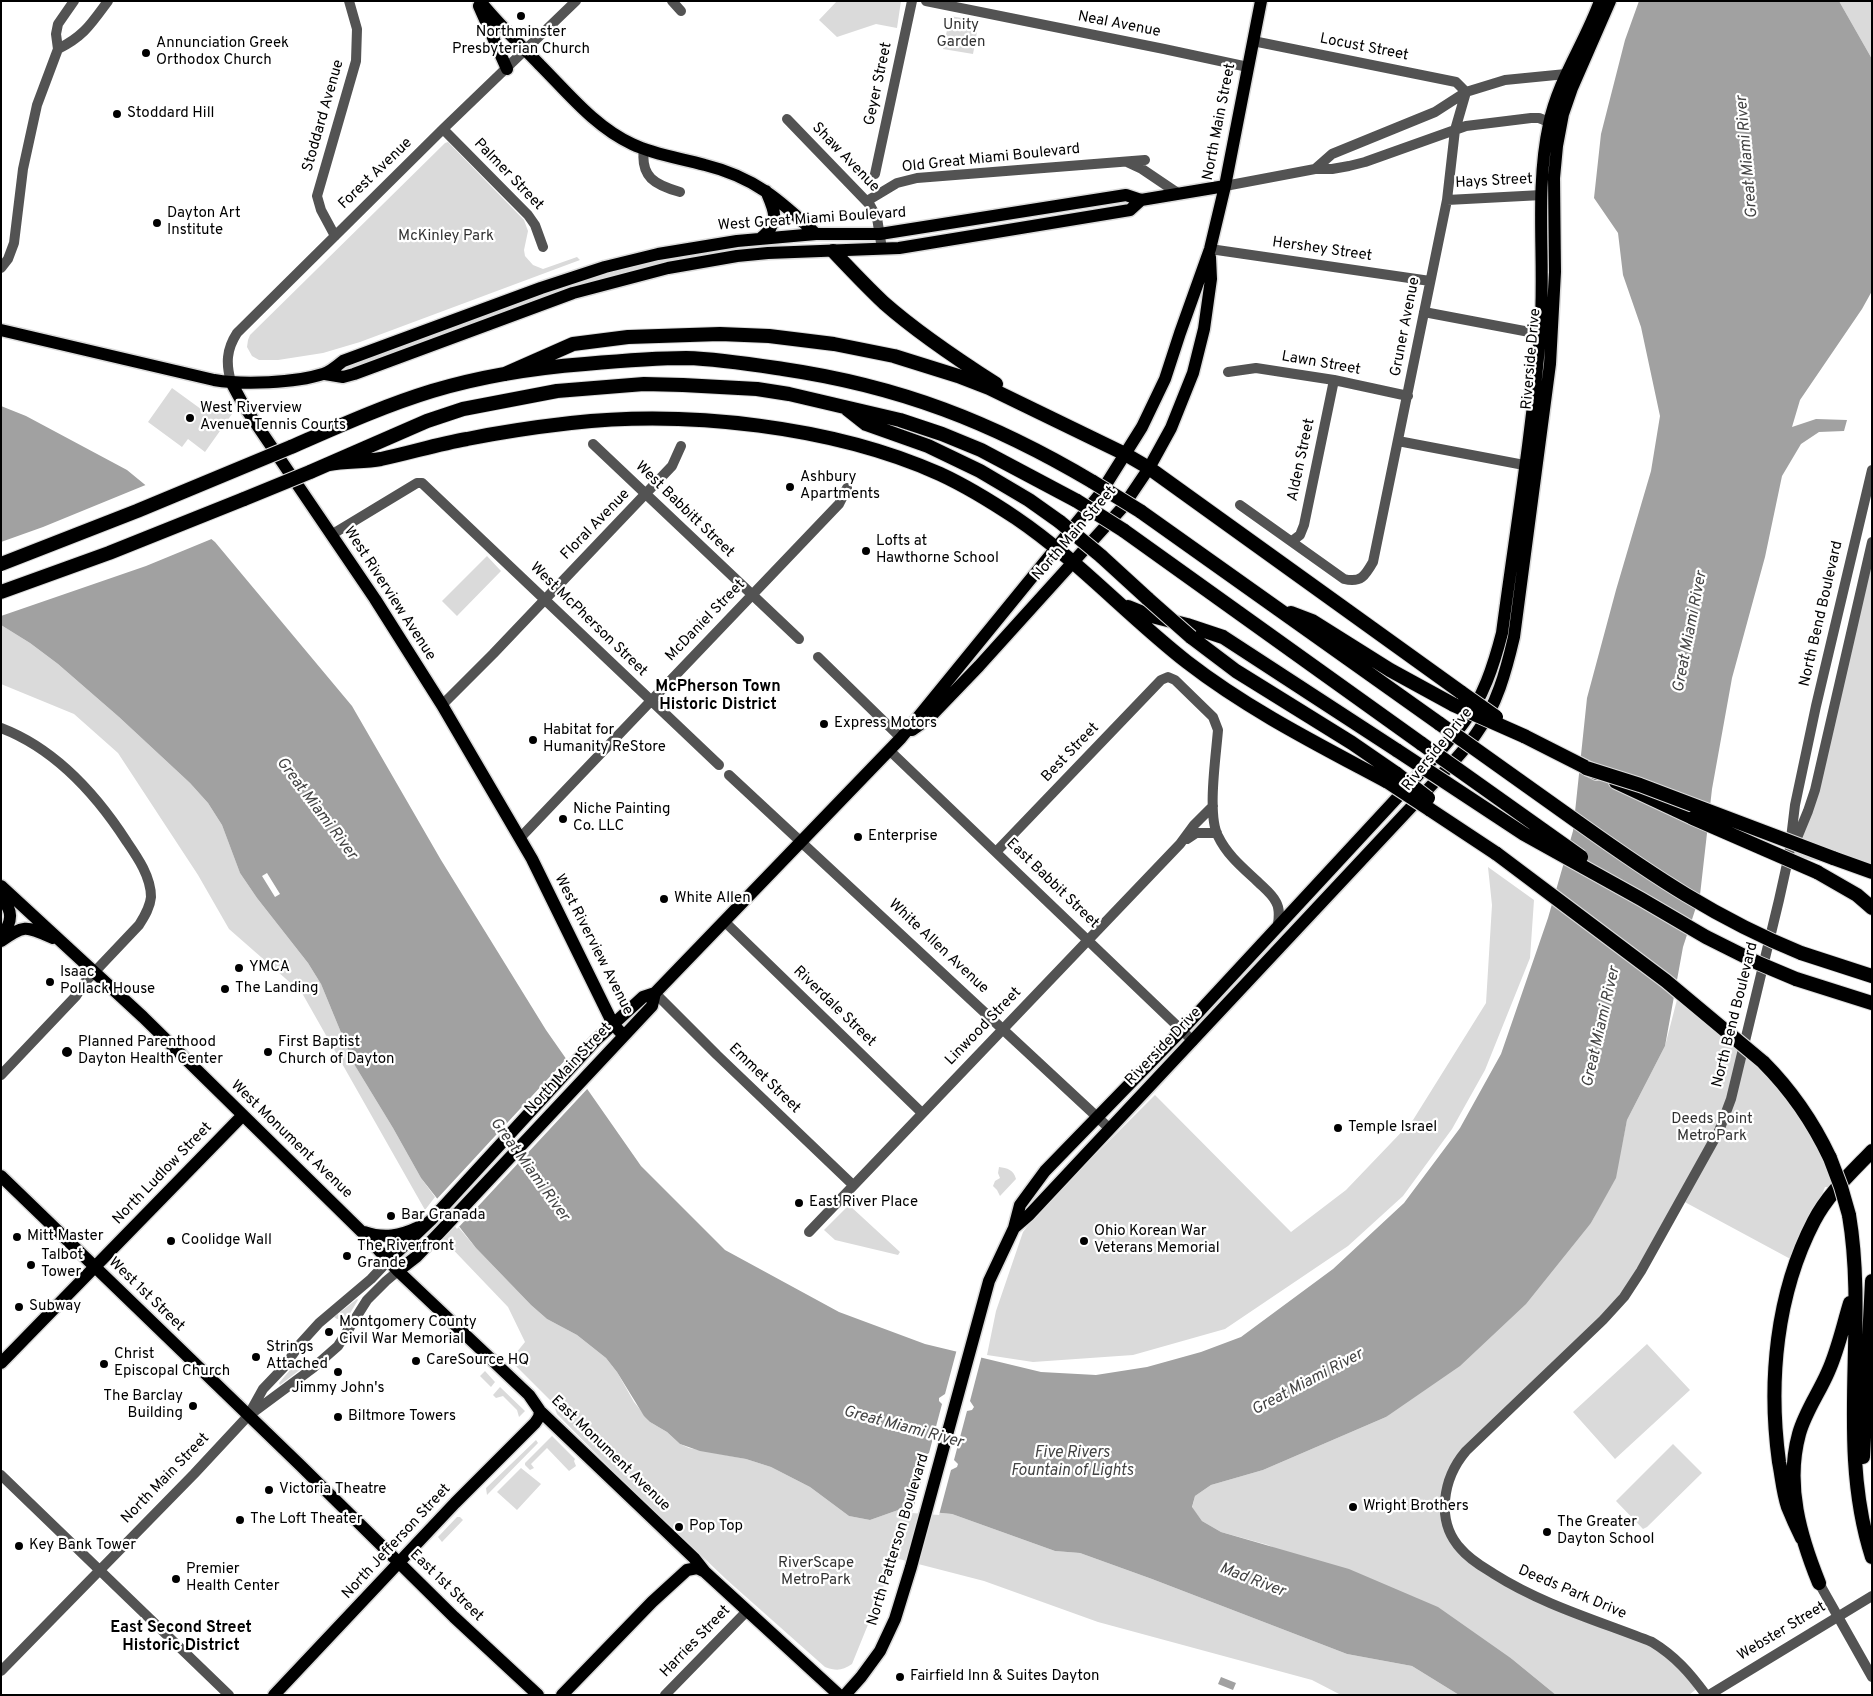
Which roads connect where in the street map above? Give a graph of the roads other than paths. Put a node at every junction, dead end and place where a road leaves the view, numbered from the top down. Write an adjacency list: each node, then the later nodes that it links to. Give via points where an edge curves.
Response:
1 (74, 1): 14 (street, via 58,24)
2 (108, 1): 14 (street, via 84,32)
3 (349, 1): 39 (street, Stoddard Avenue, via 356,29 356,61 317,196 320,210)
4 (479, 1): 15 (main road); 17 (main road)
5 (576, 1): 15 (street, Forest Avenue)
6 (672, 1): 12 (street)
7 (912, 1): 28 (street, Geyer Street)
8 (926, 1): 16 (street, Neal Avenue)
9 (1261, 1): 13 (main road, North Main Street)
10 (1600, 1): 18 (main road, Riverside Drive)
11 (1610, 1): 117 (main road, Riverside Drive, via 1572,88 1557,146 1550,364 1514,637 1498,694 1477,733 1444,772)
12 (681, 11)
13 (1253, 41): 16 (main road, North Main Street); 19 (street, Locust Street, via 1456,82)
14 (58, 49): 45 (street, via 37,105 14,243)
15 (526, 51): 17 (street, Forest Avenue); 24 (main road, via 601,125)
16 (1248, 68): 29 (main road, North Main Street)
17 (506, 69): 22 (street, Forest Avenue)
18 (1566, 74): 19 (street, via 1505,80); 21 (main road, Riverside Drive)
19 (1466, 92): 23 (street, Gruner Avenue); 27 (street, via 1435,112 1332,154)
20 (787, 119): 36 (street, Shaw Avenue)
21 (1549, 122): 23 (street, via 1524,118); 33 (main road, Riverside Drive)
22 (443, 129): 39 (street, Forest Avenue); 41 (street, Palmer Street, via 528,215)
23 (1455, 130): 27 (street, via 1365,162 1332,169); 35 (street, Gruner Avenue)
24 (644, 149): 30 (main road, via 721,170); 31 (street, via 646,172 658,184)
25 (1145, 160): 26 (street, Old Great Miami Boulevard)
26 (1123, 161): 32 (street); 36 (street, Old Great Miami Boulevard, via 917,178 897,183)
27 (1315, 168): 29 (street)
28 (875, 174)
29 (1225, 186): 32 (main road, West Great Miami Boulevard); 43 (main road, North Main Street)
30 (766, 190): 37 (main road); 40 (main road, via 775,219)
31 (680, 192)
32 (1179, 194): 34 (main road, West Great Miami Boulevard)
33 (1542, 195): 35 (street, Hays Street); 49 (main road, Riverside Drive)
34 (1141, 200): 38 (main road, West Great Miami Boulevard, via 1126,195); 42 (main road, West Great Miami Boulevard, via 1130,210)
35 (1447, 200): 46 (street, Gruner Avenue)
36 (867, 201): 38 (street, Shaw Avenue, via 877,218)
37 (816, 234): 38 (main road, West Great Miami Boulevard); 40 (main road, West Great Miami Boulevard); 44 (street)
38 (880, 234): 42 (street, Shaw Avenue)
39 (335, 236): 54 (street, Forest Avenue, via 236,334 227,357)
40 (760, 239): 51 (main road, West Great Miami Boulevard, via 686,248 604,267 343,361)
41 (542, 247)
42 (882, 249): 44 (main road, West Great Miami Boulevard)
43 (1210, 249): 46 (street, Hershey Street); 61 (main road, North Main Street, via 1165,379); 64 (main road, North Main Street, via 1211,279 1204,329 1193,373 1171,428)
44 (833, 251): 51 (main road, West Great Miami Boulevard, via 737,256 645,273 543,303 354,374 343,377); 56 (highway, via 898,314 946,351 1006,390)
45 (1, 268)
46 (1430, 281): 47 (street, Gruner Avenue)
47 (1424, 312): 49 (street); 55 (street, Gruner Avenue)
48 (1, 329): 54 (main road, via 132,362)
49 (1540, 334): 63 (main road, Riverside Drive)
50 (1228, 372): 53 (street, Lawn Street, via 1256,368)
51 (326, 374): 54 (main road, West Great Miami Boulevard, via 283,381)
52 (505, 374): 56 (highway, via 572,344 720,334 834,344 894,356 958,376); 74 (highway, bridge, via 431,392 358,418); 79 (highway, bridge, via 602,362 684,358 748,363 877,387 976,421 1033,447 1140,511)
53 (1334, 380): 55 (street, Lawn Street); 70 (street, Alden Street, via 1304,525)
54 (231, 382): 69 (main road, West Riverview Avenue)
55 (1408, 396): 58 (street, Gruner Avenue)
56 (1015, 400): 61 (highway)
57 (842, 406): 62 (highway, via 757,389 691,385 644,384 557,391 464,409); 91 (highway, bridge, via 866,424 928,446 1029,500 1101,556 1191,637 1236,671 1352,743); 102 (highway, bridge, via 942,434 981,450 1077,501 1123,530)
58 (1398, 440): 63 (street); 70 (street, Gruner Avenue, via 1375,556 1364,576 1355,581 1344,579)
59 (593, 444): 67 (street, West Babbitt Street)
60 (681, 446): 67 (street, Floral Avenue, via 672,466)
61 (1125, 454): 64 (highway); 72 (main road, North Main Street, via 1100,494)
62 (329, 464): 72 (highway, via 376,460 465,439 573,423 702,419 798,432 895,457 975,492); 75 (highway, bridge, via 109,553)
63 (1524, 465): 105 (main road, Riverside Drive, via 1502,632 1493,664 1475,705 1434,758)
64 (1149, 468): 73 (main road, North Main Street, via 1122,508); 85 (highway, bridge)
65 (1872, 470): 98 (street, North Bend Boulevard, via 1816,706 1795,805)
66 (847, 488): 76 (street, McDaniel Street, via 839,504)
67 (646, 494): 76 (street, West Babbitt Street); 77 (street, Floral Avenue)
68 (1240, 505): 70 (street)
69 (331, 535): 77 (street, West McPherson Street, via 417,483 426,486); 83 (main road, West Riverview Avenue)
70 (1292, 541)
71 (1872, 542): 98 (street, North Bend Boulevard, via 1815,790)
72 (1055, 548): 73 (highway); 86 (main road, North Main Street)
73 (1072, 562): 78 (highway); 86 (main road, North Main Street, via 942,705)
74 (1, 564)
75 (1, 592)
76 (752, 595): 80 (street, West Babbitt Street); 82 (street, McDaniel Street)
77 (545, 600): 82 (street, West McPherson Street); 83 (street, Floral Avenue)
78 (1116, 600): 91 (highway, via 1186,662 1232,694 1280,723); 102 (highway, bridge, via 1134,610 1223,636 1524,834)
79 (1279, 609): 85 (highway, bridge, via 1312,621 1454,705); 110 (highway, bridge, via 1679,891 1739,926 1801,953)
80 (799, 639)
81 (818, 658): 86 (street)
82 (651, 701): 88 (street, West McPherson Street); 94 (street, McDaniel Street)
83 (442, 705): 94 (main road, West Riverview Avenue)
84 (1, 728): 109 (street, via 28,741 79,780 100,803 144,870 151,896 146,915)
85 (1524, 736): 89 (highway)
86 (901, 738): 87 (main road, North Main Street)
87 (889, 750): 95 (main road, North Main Street); 97 (street, East Babbit Street)
88 (719, 765)
89 (1586, 768): 99 (highway, bridge); 103 (highway, bridge, via 1817,872)
90 (729, 775): 95 (street)
91 (1393, 778): 134 (highway, bridge, via 1666,981 1782,1081 1801,1107 1839,1180 1853,1242)
92 (1213, 806): 93 (street); 96 (street, Linwood Street); 97 (street, Best Street, via 1216,723 1176,680 1168,677 1161,680)
93 (1217, 833): 96 (street, Linwood Street, via 1196,833); 105 (street, via 1229,854 1276,902 1280,915)
94 (520, 838): 113 (main road, West Riverview Avenue)
95 (802, 841): 104 (main road, North Main Street); 114 (street, White Allen Avenue)
96 (1180, 844): 107 (street, Linwood Street)
97 (996, 852): 107 (street, East Babbit Street)
98 (1789, 855): 137 (street, North Bend Boulevard, via 1741,1063 1719,1131 1624,1296)
99 (1872, 872)
100 (1, 886): 108 (main road, West Monument Avenue)
101 (1, 899): 106 (main road, via 11,916)
102 (1641, 899): 112 (highway, bridge, via 1726,948 1796,978)
103 (1872, 908)
104 (725, 922): 111 (main road, North Main Street); 119 (street, Riverdale Street)
105 (1278, 924): 115 (main road, Riverside Drive)
106 (1, 939): 108 (main road, via 28,928)
107 (1088, 940): 114 (street, Linwood Street); 115 (street, East Babbit Street)
108 (62, 942): 109 (main road, West Monument Avenue)
109 (94, 972): 118 (street, via 76,996); 120 (main road, West Monument Avenue)
110 (1872, 976)
111 (655, 993): 113 (main road, North Main Street, via 643,997); 116 (main road, North Main Street, via 652,1006); 125 (street, Emmet Street)
112 (1872, 1003)
113 (613, 1024): 116 (main road, West Riverview Avenue); 126 (main road, North Main Street)
114 (1004, 1028): 119 (street, Linwood Street); 121 (street, White Allen Avenue)
115 (1182, 1030): 117 (street, East Babbit Street); 121 (main road, Riverside Drive)
116 (623, 1035): 132 (main road, North Main Street, via 440,1232)
117 (1193, 1041): 122 (main road, Riverside Drive)
118 (1, 1075)
119 (922, 1113): 125 (street, Linwood Street)
120 (243, 1115): 128 (main road, West Monument Avenue); 131 (main road, North Ludlow Street)
121 (1098, 1116): 122 (street, White Allen Avenue); 127 (main road, Riverside Drive, via 1031,1188 1020,1205)
122 (1110, 1128): 127 (main road, Riverside Drive)
123 (1872, 1151): 142 (highway, via 1830,1196 1814,1221 1796,1262 1783,1312 1775,1370 1776,1439 1788,1506)
124 (1, 1176): 131 (main road, West 1st Street)
125 (853, 1185): 129 (street, Linwood Street)
126 (430, 1221): 128 (main road, via 404,1234 389,1237); 130 (main road, North Main Street)
127 (1014, 1228): 135 (main road, Riverside Drive, via 995,1266)
128 (362, 1232): 130 (main road, East Monument Avenue)
129 (809, 1232)
130 (389, 1260): 132 (main road, East Monument Avenue); 139 (street, North Main Street, via 310,1332 263,1389)
131 (95, 1267): 136 (main road, North Ludlow Street); 139 (main road, West 1st Street)
132 (398, 1271): 138 (main road, East Monument Avenue, via 528,1395); 139 (street, North Main Street, via 367,1300 338,1346)
133 (1872, 1280): 141 (highway, via 1863,1429)
134 (1854, 1285): 141 (highway, via 1853,1433); 142 (highway, via 1835,1355 1803,1423 1796,1449 1794,1487)
135 (985, 1298): 159 (main road, North Patterson Boulevard, via 895,1619 883,1645)
136 (1, 1363)
137 (1510, 1408): 160 (street, Deeds Park Drive, via 1466,1451 1451,1474 1445,1494 1445,1509 1454,1541 1469,1557 1514,1586 1664,1649 1688,1671)
138 (540, 1411): 144 (main road, North Jefferson Street, via 535,1423); 146 (main road, East Monument Avenue)
139 (248, 1416): 144 (main road, East 1st Street); 145 (street, North Main Street)
140 (1, 1475): 145 (street)
141 (1862, 1513): 143 (highway)
142 (1802, 1538): 147 (highway)
143 (1872, 1556)
144 (398, 1562): 154 (main road, North Jefferson Street); 155 (main road, East 1st Street)
145 (99, 1570): 151 (street, North Main Street); 153 (street)
146 (705, 1572): 149 (main road, East Monument Avenue); 156 (main road, via 694,1568 685,1572)
147 (1820, 1583): 150 (street)
148 (1872, 1596): 150 (street, Webster Street)
149 (747, 1611): 157 (street, Harries Street); 158 (main road, East Monument Avenue)
150 (1837, 1616): 152 (street); 160 (street, Webster Street)
151 (1, 1671)
152 (1872, 1677)
153 (229, 1695)
154 (274, 1695)
155 (538, 1695)
156 (562, 1695)
157 (665, 1695)
158 (839, 1695)
159 (845, 1695)
160 (1707, 1695)

